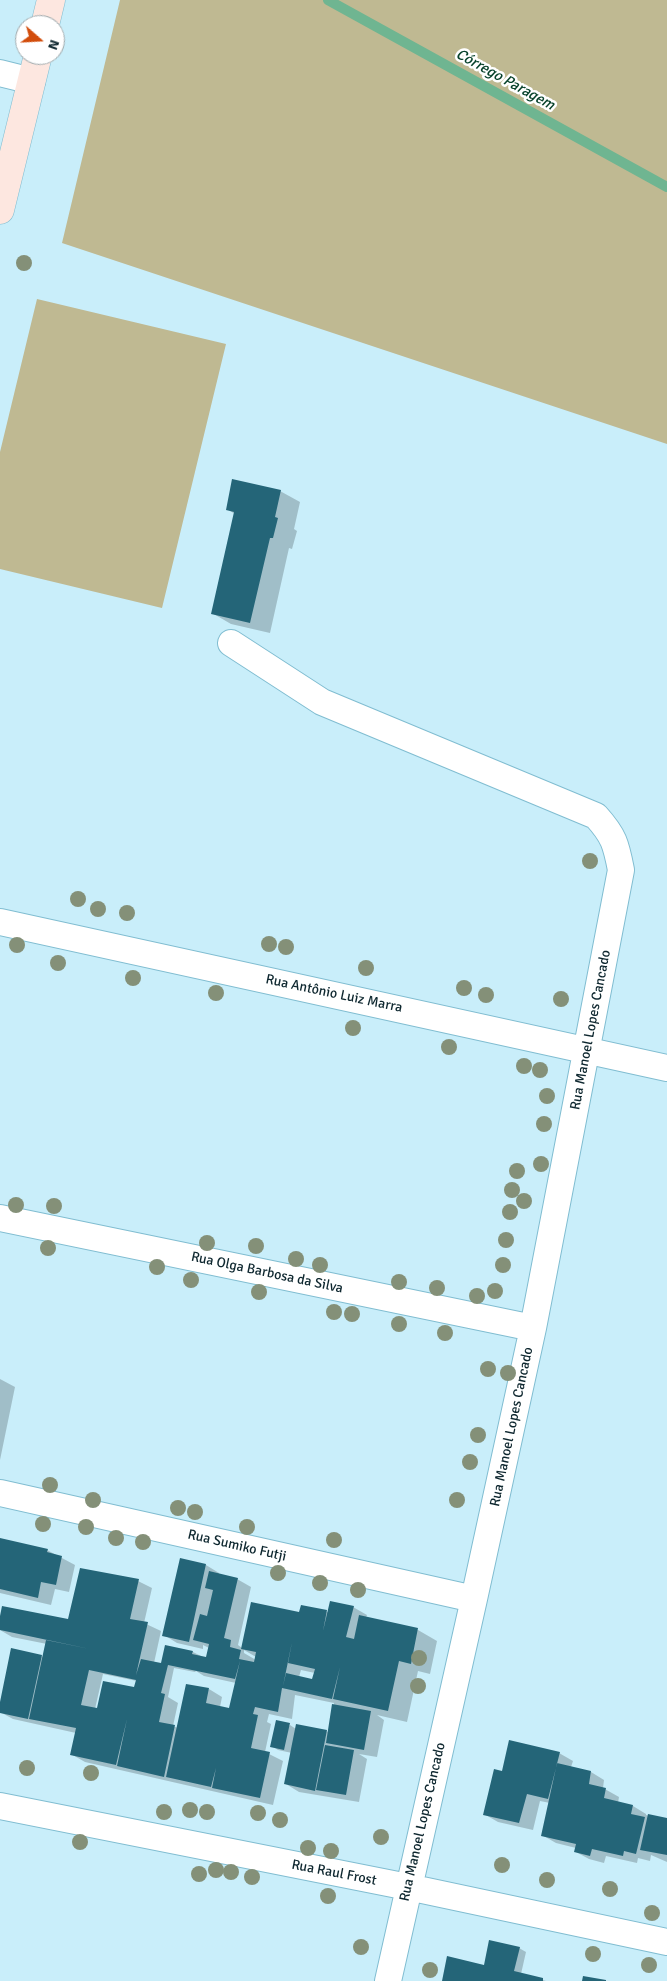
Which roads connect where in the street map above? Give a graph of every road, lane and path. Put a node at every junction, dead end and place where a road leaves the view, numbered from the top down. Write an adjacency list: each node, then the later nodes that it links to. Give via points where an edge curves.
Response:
1 (51, 0): 2 (street)
2 (47, 15)
3 (35, 68): 4 (street); 5 (street)
4 (0, 74)
5 (0, 210)
6 (231, 643): 8 (street, Rua Manoel Lopes Cancado, via 322,702 596,816 611,832 621,870)
7 (0, 922): 8 (street, Rua Antônio Luiz Marra)
8 (588, 1050): 9 (street, Rua Antônio Luiz Marra); 11 (street, Rua Manoel Lopes Cancado)
9 (667, 1068)
10 (0, 1218): 11 (street, Rua Olga Barbosa da Silva)
11 (533, 1328): 13 (street, Rua Manoel Lopes Cancado)
12 (0, 1493): 13 (street, Rua Sumiko Futji)
13 (474, 1599): 15 (street, Rua Manoel Lopes Cancado)
14 (0, 1806): 15 (street, Rua Raul Frost)
15 (408, 1888): 16 (street, Rua Raul Frost); 17 (street, Rua Manoel Lopes Cancado)
16 (667, 1942)
17 (388, 1981)

